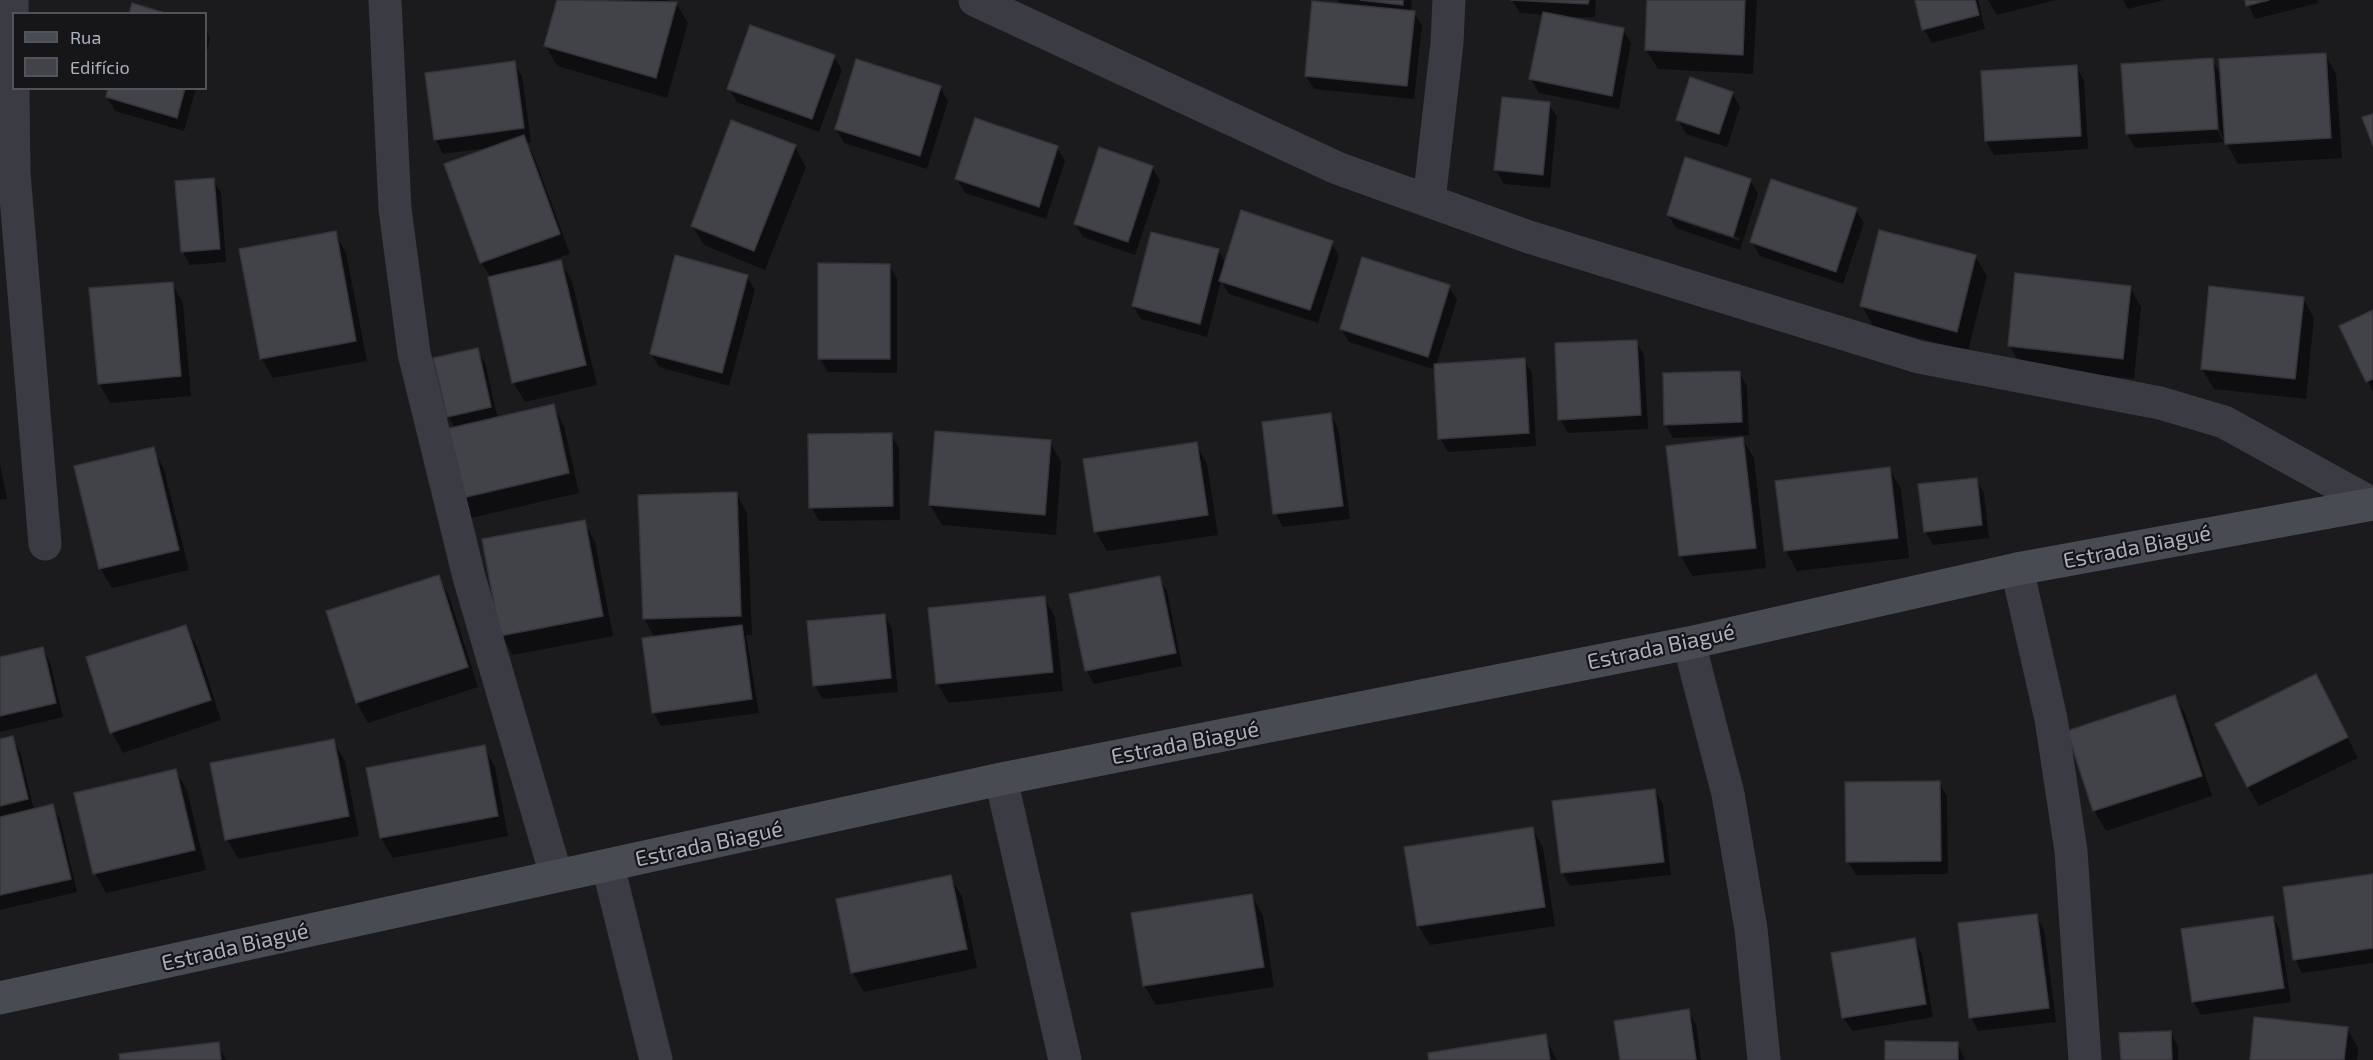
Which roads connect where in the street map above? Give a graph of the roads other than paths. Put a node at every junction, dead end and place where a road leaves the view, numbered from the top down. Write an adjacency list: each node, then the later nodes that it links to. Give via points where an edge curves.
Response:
1 (12, 0): 5 (street)
2 (385, 0): 13 (street, via 395,209 414,353 469,577)
3 (975, 0): 6 (street, via 1337,168)
4 (1449, 0): 6 (street)
5 (7, 174): 8 (street)
6 (1429, 201): 7 (street, via 1529,237 1919,357 2160,403 2224,422)
7 (2373, 504): 9 (main road, Estrada Biagué)
8 (45, 544)
9 (2017, 569): 10 (main road, Estrada Biagué); 18 (street, via 2051,719 2071,851)
10 (1689, 642): 11 (main road, Estrada Biagué); 17 (street, via 1728,794 1751,929)
11 (1001, 779): 12 (main road, Estrada Biagué); 16 (street)
12 (608, 866): 13 (main road, Estrada Biagué); 15 (street)
13 (556, 875): 14 (main road, Estrada Biagué)
14 (0, 998)
15 (656, 1060)
16 (1065, 1060)
17 (1764, 1060)
18 (2085, 1060)

